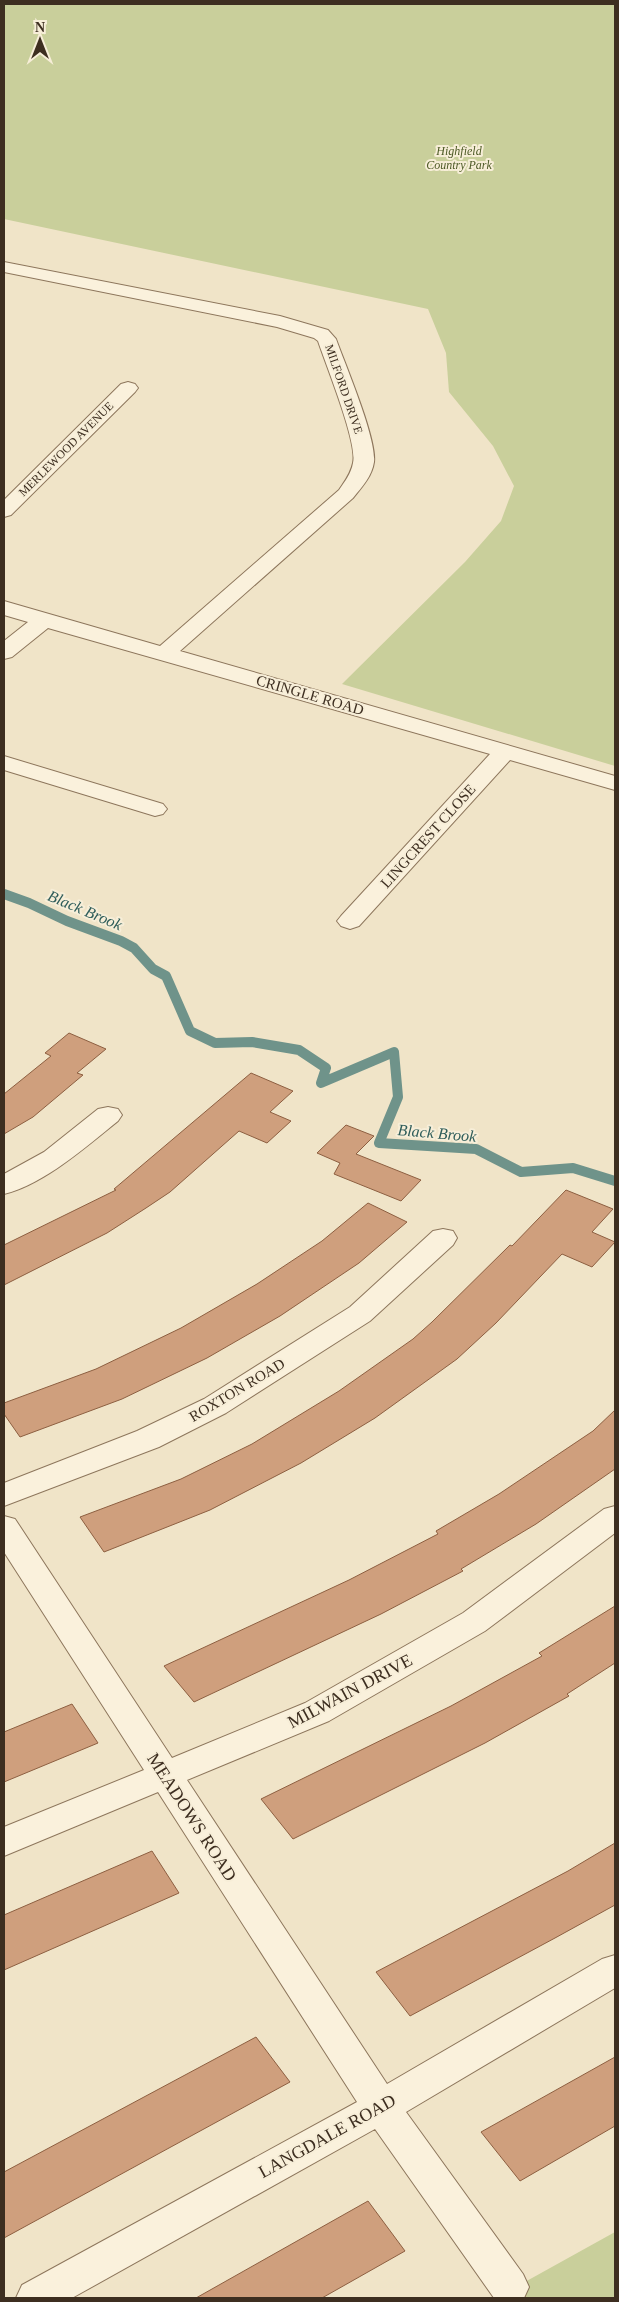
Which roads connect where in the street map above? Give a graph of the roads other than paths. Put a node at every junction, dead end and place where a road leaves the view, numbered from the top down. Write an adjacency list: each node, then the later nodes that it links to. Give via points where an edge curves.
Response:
1 (4, 267): 7 (street, MILFORD DRIVE, via 280,322 321,334 327,339 362,442 364,461 359,477 346,494)
2 (128, 388): 3 (street, MERLEWOOD AVENUE)
3 (4, 510)
4 (4, 608): 5 (street, CRINGLE ROAD)
5 (44, 620): 6 (street); 7 (street, CRINGLE ROAD)
6 (4, 652)
7 (164, 654): 8 (street, CRINGLE ROAD)
8 (506, 751): 10 (street, CRINGLE ROAD); 12 (street, LINGCREST CLOSE)
9 (4, 763): 11 (street)
10 (615, 783)
11 (155, 809)
12 (350, 921)
13 (108, 1115): 14 (street, via 54,1158)
14 (4, 1185)
15 (443, 1238): 16 (street, ROXTON ROAD, via 360,1314 214,1406 148,1439)
16 (4, 1495)
17 (615, 1517): 19 (street, MILWAIN DRIVE, via 466,1627 317,1712)
18 (4, 1527): 19 (street, MEADOWS ROAD)
19 (164, 1776): 20 (street, MILWAIN DRIVE); 22 (street, MEADOWS ROAD)
20 (4, 1842)
21 (615, 1970): 22 (street, LANGDALE ROAD)
22 (381, 2107): 23 (street, MEADOWS ROAD); 24 (street, LANGDALE ROAD)
23 (509, 2287)
24 (36, 2298)

